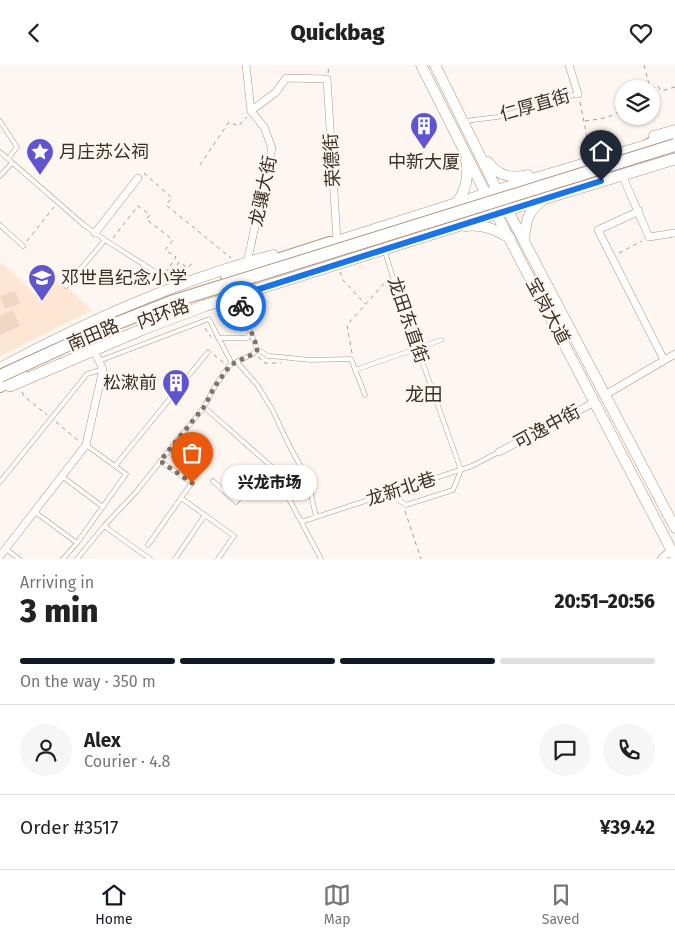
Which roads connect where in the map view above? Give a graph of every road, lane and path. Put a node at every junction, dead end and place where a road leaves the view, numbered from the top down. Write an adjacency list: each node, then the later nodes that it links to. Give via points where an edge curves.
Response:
1 (246, 65): 10 (street, 龙骧大街)
2 (421, 65): 18 (main road, 宝岗大道)
3 (435, 65): 13 (main road, 宝岗大道)
4 (568, 65): 9 (street, 仁厚直街)
5 (644, 65): 6 (path)
6 (648, 80)
7 (675, 87): 8 (path)
8 (660, 89)
9 (578, 94): 13 (lane, 仁厚直街, via 497,117); 14 (path)
10 (251, 111): 27 (path, via 238,126 229,122); 50 (street, 荣德街, via 276,92 286,77 327,79); 55 (street, 龙骧大街, via 264,127 272,148)
11 (615, 114): 14 (path)
12 (0, 121): 24 (lane, via 17,147)
13 (463, 121): 20 (main road, 宝岗大道)
14 (584, 121): 23 (path)
15 (675, 130): 23 (main road)
16 (675, 137): 17 (highway)
17 (650, 144): 28 (main road)
18 (461, 145): 34 (main road, 宝岗大道); 37 (main road, via 467,179)
19 (675, 145): 33 (main road, 南田路); 86 (highway, 内环路, bridge, via 180,299 104,328)
20 (476, 147): 29 (main road, via 491,167 502,175 515,177); 34 (main road, 宝岗大道)
21 (675, 151): 83 (highway, 内环路, via 172,309)
22 (0, 152): 24 (lane)
23 (591, 156): 29 (main road)
24 (8, 159): 26 (lane)
25 (675, 159): 30 (main road, 南田路)
26 (12, 163): 31 (lane); 36 (lane)
27 (200, 165)
28 (568, 169): 29 (main road); 33 (main road); 34 (main road)
29 (533, 173)
30 (622, 175): 35 (main road, 南田路); 38 (street)
31 (0, 176)
32 (138, 178): 43 (street); 55 (path, via 143,172 172,198 166,205)
33 (539, 188): 34 (main road, 南田路)
34 (494, 196): 37 (main road); 39 (main road, 宝岗大道); 40 (main road, 南田路)
35 (546, 198): 39 (main road, 南田路); 48 (main road, via 530,212)
36 (58, 203): 43 (lane); 51 (path)
37 (457, 203): 40 (main road)
38 (639, 211): 45 (street); 53 (street, via 598,230)
39 (502, 212): 42 (main road, 南田路); 46 (main road, 宝岗大道); 48 (main road, 宝岗大道)
40 (422, 219): 47 (main road); 47 (main road, 南田路, via 388,235)
41 (0, 225): 51 (lane)
42 (456, 226): 46 (main road, via 483,226); 56 (main road, 南田路)
43 (95, 233): 49 (lane)
44 (675, 233): 45 (street)
45 (649, 237): 53 (path)
46 (510, 238): 90 (main road, 宝岗大道)
47 (360, 239): 50 (main road); 63 (main road, 南田路)
48 (524, 241): 89 (main road, 宝岗大道)
49 (109, 242): 58 (lane); 58 (path, via 138,206 150,215 146,219 173,240 165,250 176,257); 60 (lane)
50 (334, 242): 55 (main road); 86 (highway, bridge, via 110,317 54,343)
51 (23, 246)
52 (386, 255): 57 (lane, 龙田东直街)
53 (611, 257): 79 (street)
54 (192, 263): 59 (path, via 188,268 179,262 174,270)
55 (243, 264): 59 (main road)
56 (338, 264): 62 (main road, 南田路); 64 (path, via 342,280)
57 (392, 274): 64 (path); 74 (lane, 龙田东直街)
58 (163, 276): 61 (lane)
59 (192, 281): 61 (main road)
60 (66, 285)
61 (178, 286): 83 (main road, via 102,317 31,352)
62 (237, 296): 65 (main road, 南田路); 69 (lane)
63 (176, 302): 65 (main road); 66 (main road, 南田路)
64 (365, 304): 78 (path, via 347,325 353,350)
65 (181, 315): 68 (main road, 南田路)
66 (138, 316): 68 (main road); 83 (main road, 南田路)
67 (202, 322): 70 (path); 71 (lane, via 209,319); 80 (lane)
68 (143, 329): 75 (main road, 南田路)
69 (251, 333): 71 (lane, via 247,338); 73 (lane)
70 (211, 337)
71 (218, 338): 82 (lane)
72 (441, 340): 74 (lane)
73 (257, 347): 78 (lane, via 268,356); 81 (lane, via 253,354)
74 (418, 348): 85 (lane); 97 (lane, 龙田东直街)
75 (93, 349): 80 (street); 87 (main road, 南田路)
76 (209, 351): 82 (path); 95 (lane)
77 (675, 354): 79 (street)
78 (351, 359): 85 (lane)
79 (664, 360): 89 (street)
80 (99, 361): 84 (street)
81 (237, 362): 82 (lane); 107 (lane, via 258,386 273,411 308,480)
82 (229, 364): 91 (lane)
83 (19, 367): 86 (highway, 内环路); 86 (main road)
84 (103, 369): 92 (street); 100 (lane, via 87,374)
85 (355, 370): 88 (lane)
86 (1, 377)
87 (0, 391)
88 (365, 395)
89 (606, 395): 110 (main road, 宝岗大道)
90 (595, 402): 93 (street, 可逸中街); 114 (main road, 宝岗大道)
91 (204, 407): 94 (lane); 96 (lane)
92 (86, 445): 95 (lane); 98 (street)
93 (499, 452): 97 (lane, 龙新北巷)
94 (160, 461): 102 (lane, via 192,483); 109 (lane)
95 (115, 465): 104 (lane, via 126,474)
96 (272, 467): 99 (lane, via 256,479 236,502); 108 (lane)
97 (461, 470): 101 (lane, 龙新北巷); 103 (lane, via 453,490 406,505)
98 (62, 477): 104 (lane); 105 (street)
99 (213, 481)
100 (0, 482)
101 (389, 493): 103 (lane); 107 (lane, 龙新北巷)
102 (181, 498): 106 (lane); 112 (lane)
103 (401, 501): 123 (path)
104 (103, 507): 111 (lane)
105 (36, 513): 111 (lane); 113 (street)
106 (205, 515): 120 (lane); 121 (lane, via 234,536)
107 (316, 517): 108 (lane, 龙新北巷)
108 (301, 522): 122 (lane)
109 (104, 526): 118 (lane); 119 (lane)
110 (675, 529)
111 (77, 543): 117 (lane)
112 (148, 545)
113 (6, 549): 115 (street); 116 (lane)
114 (674, 552): 124 (street)
115 (0, 557)
116 (19, 559)
117 (63, 559)
118 (78, 559)
119 (150, 559)
120 (176, 559)
121 (218, 559)
122 (321, 559)
123 (420, 559)
124 (661, 559)

